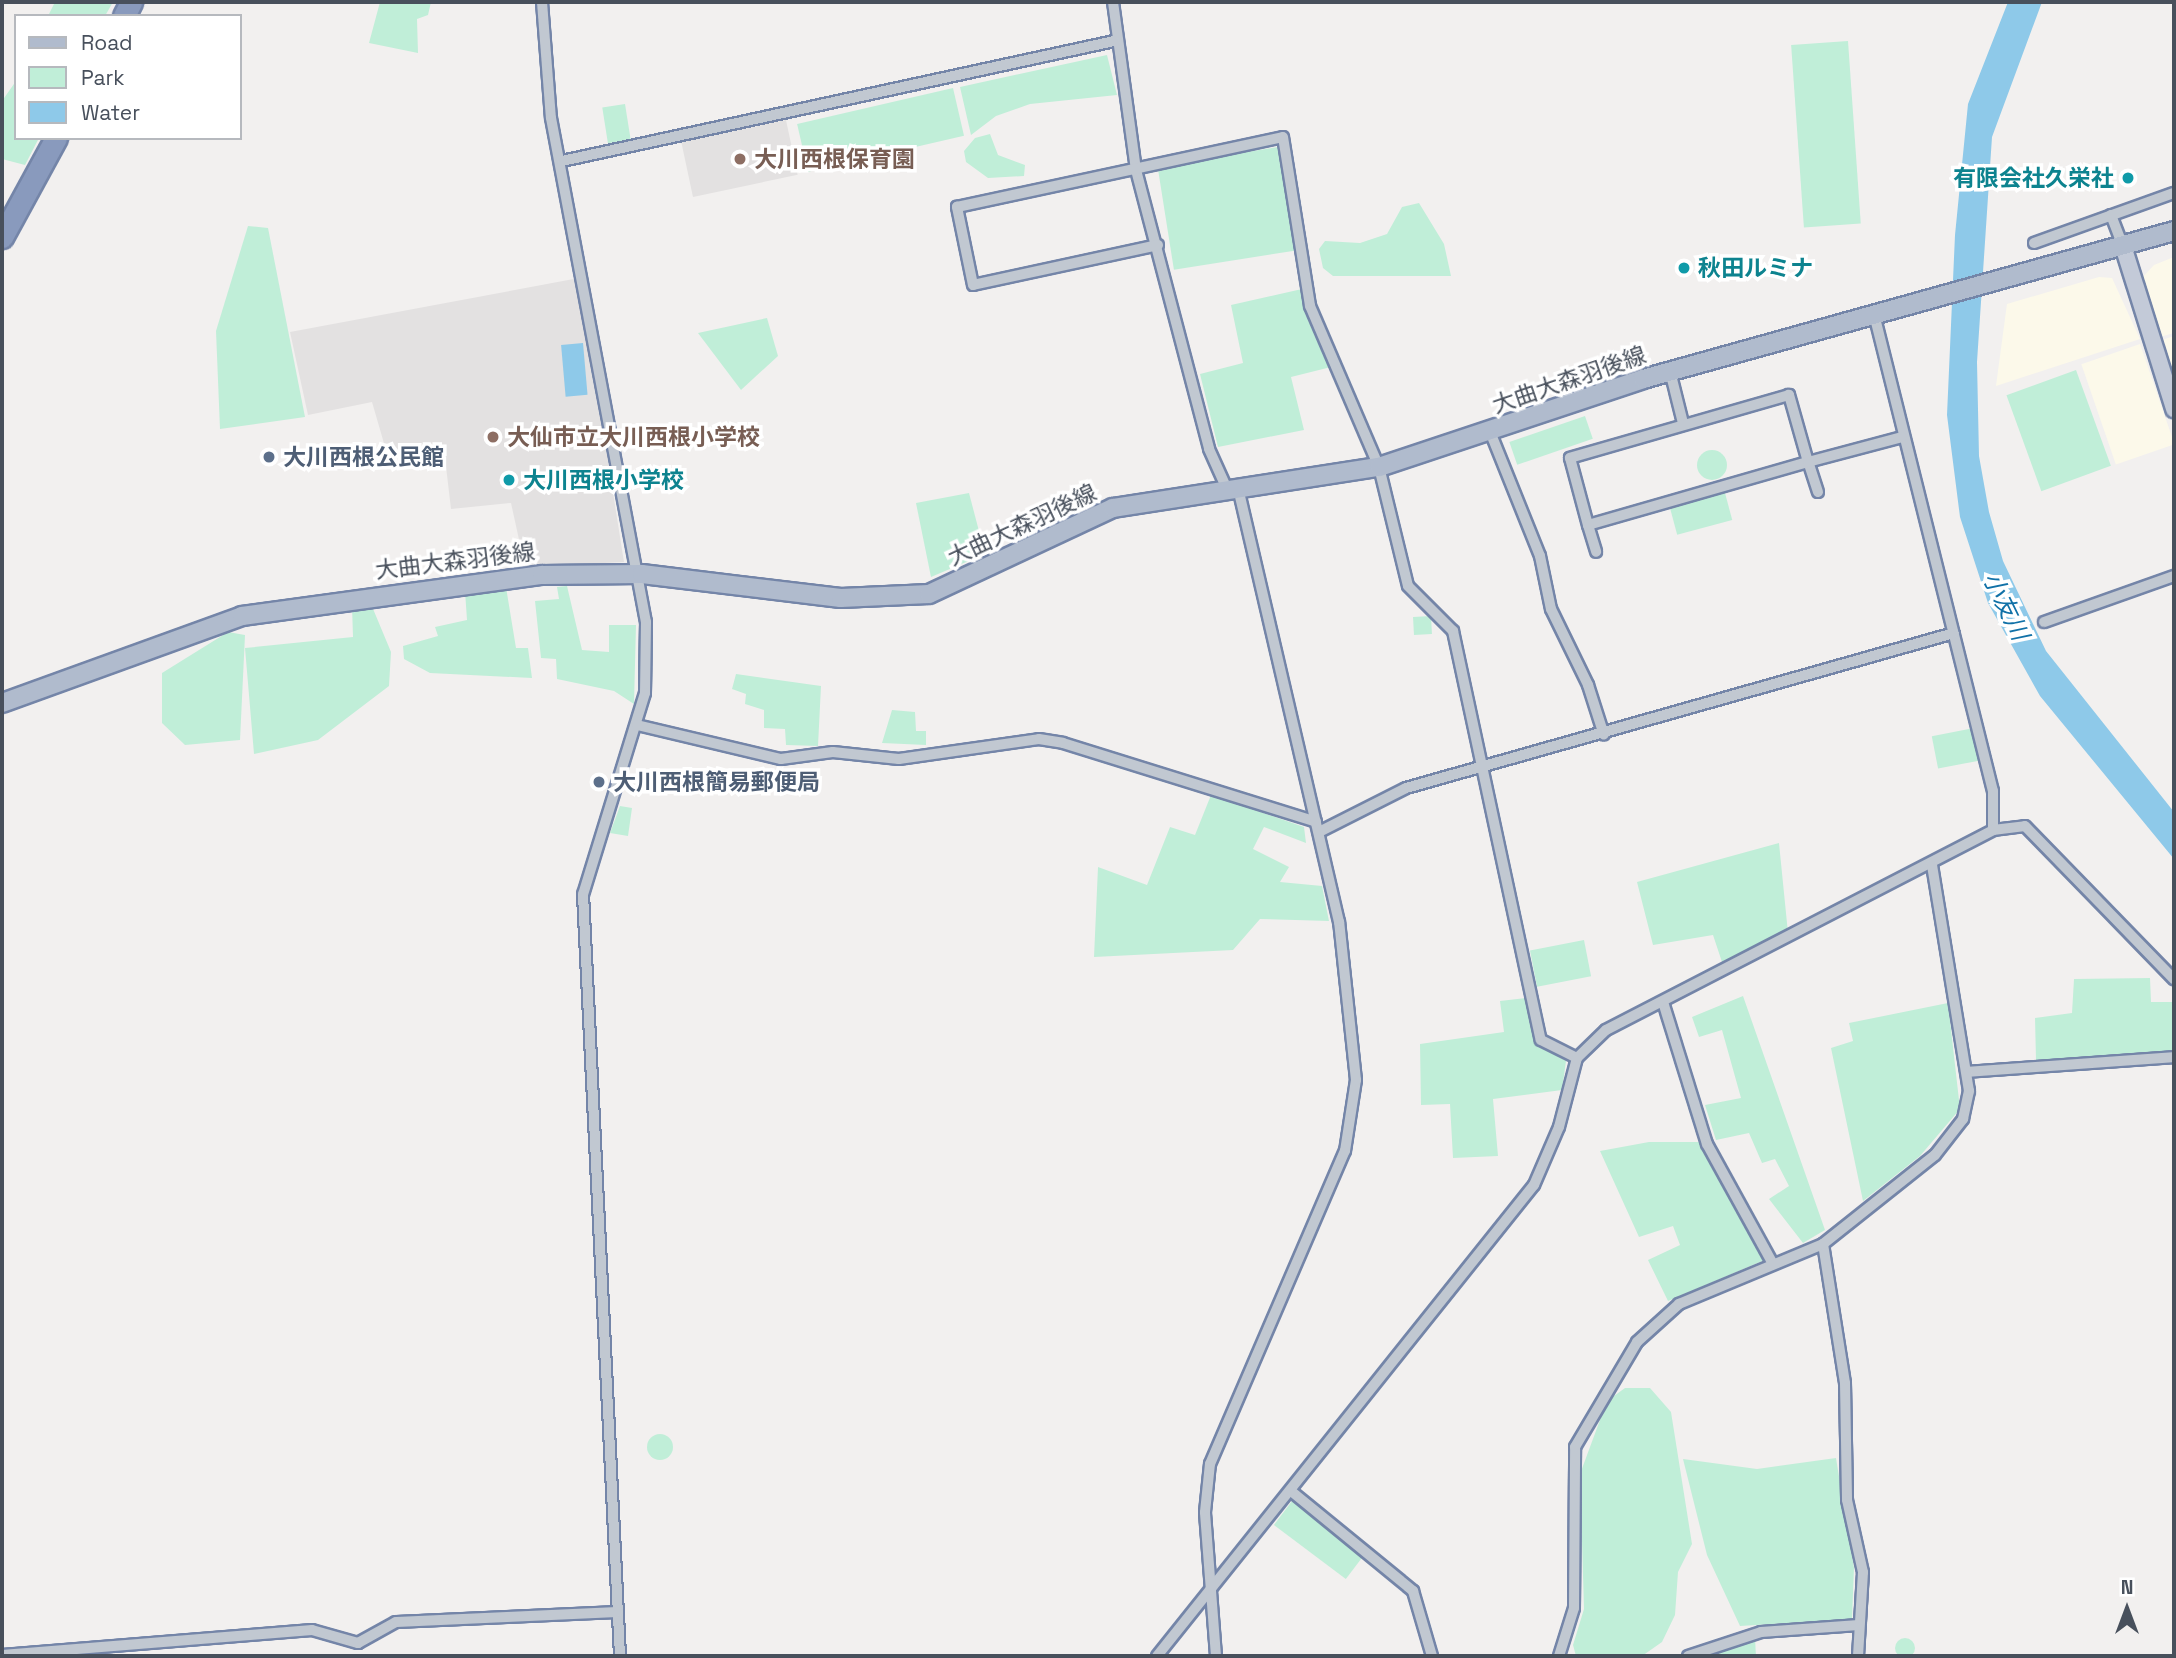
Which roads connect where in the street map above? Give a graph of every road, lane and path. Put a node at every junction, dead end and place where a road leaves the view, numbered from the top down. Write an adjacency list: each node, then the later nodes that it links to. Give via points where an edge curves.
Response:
1 (542, 2): 5 (street, via 545,74)
2 (1113, 2): 3 (street)
3 (1114, 41): 5 (street); 6 (street)
4 (55, 140): 10 (highway)
5 (562, 161): 26 (street, via 631,540)
6 (1136, 170): 12 (street); 12 (street, via 957,207 973,285); 21 (street, via 1283,137 1310,306)
7 (2174, 193): 8 (street)
8 (2111, 215): 11 (street); 13 (street)
9 (2174, 232): 13 (main road, 大曲大森羽後線)
10 (2, 237)
11 (2034, 243)
12 (1158, 245): 22 (street, via 1209,449)
13 (2124, 249): 14 (main road, 大曲大森羽後線); 16 (street)
14 (1875, 318): 15 (main road, 大曲大森羽後線); 19 (street)
15 (1670, 371): 17 (street); 18 (main road, 大曲大森羽後線)
16 (2174, 409)
17 (1683, 423): 20 (street, via 1789,395); 24 (street, via 1570,458)
18 (1491, 434): 21 (main road, 大曲大森羽後線); 32 (street, via 1540,556 1551,609 1588,685)
19 (1902, 437): 20 (street); 29 (street)
20 (1808, 462): 23 (street); 24 (street)
21 (1379, 467): 22 (main road, 大曲大森羽後線); 33 (street, via 1408,586 1452,631)
22 (1233, 488): 26 (main road, 大曲大森羽後線, via 1113,508 963,581 903,598 841,598); 34 (street)
23 (1818, 492)
24 (1588, 525): 25 (street)
25 (1596, 552)
26 (642, 573): 30 (main road, 大曲大森羽後線, via 542,575 283,607 199,627); 31 (street, via 645,693)
27 (2174, 576): 28 (street)
28 (2044, 622)
29 (1954, 633): 32 (street); 35 (street, via 1993,791)
30 (2, 703)
31 (637, 725): 34 (street, via 781,759 833,752 900,759 1051,741 1087,746); 46 (street, via 588,867 582,931)
32 (1604, 735): 33 (street)
33 (1484, 768): 34 (street, via 1406,788); 40 (street, via 1541,1041)
34 (1317, 827): 45 (street, via 1339,922 1354,1122 1210,1464 1205,1512)
35 (1993, 830): 36 (street); 37 (street, via 2030,828 2058,864)
36 (1932, 864): 38 (street); 41 (street)
37 (2174, 979)
38 (1663, 1002): 40 (street, via 1606,1030); 43 (street, via 1707,1144)
39 (2174, 1057): 41 (street)
40 (1577, 1058): 44 (street, via 1559,1128 1534,1185)
41 (1967, 1072): 42 (street, via 1968,1106 1955,1133)
42 (1823, 1244): 43 (street); 47 (street, via 1845,1383 1848,1514 1863,1572)
43 (1773, 1264): 53 (street, via 1715,1286 1658,1320 1637,1342 1576,1447 1574,1608)
44 (1292, 1491): 45 (street); 52 (street, via 1413,1591)
45 (1209, 1592): 50 (street); 51 (street)
46 (618, 1612): 48 (street, via 396,1622 358,1643 312,1630); 49 (street)
47 (1859, 1625): 54 (street, via 1761,1632); 55 (street)
48 (2, 1655)
49 (620, 1656)
50 (1157, 1656)
51 (1216, 1656)
52 (1432, 1656)
53 (1559, 1656)
54 (1688, 1656)
55 (1858, 1656)

